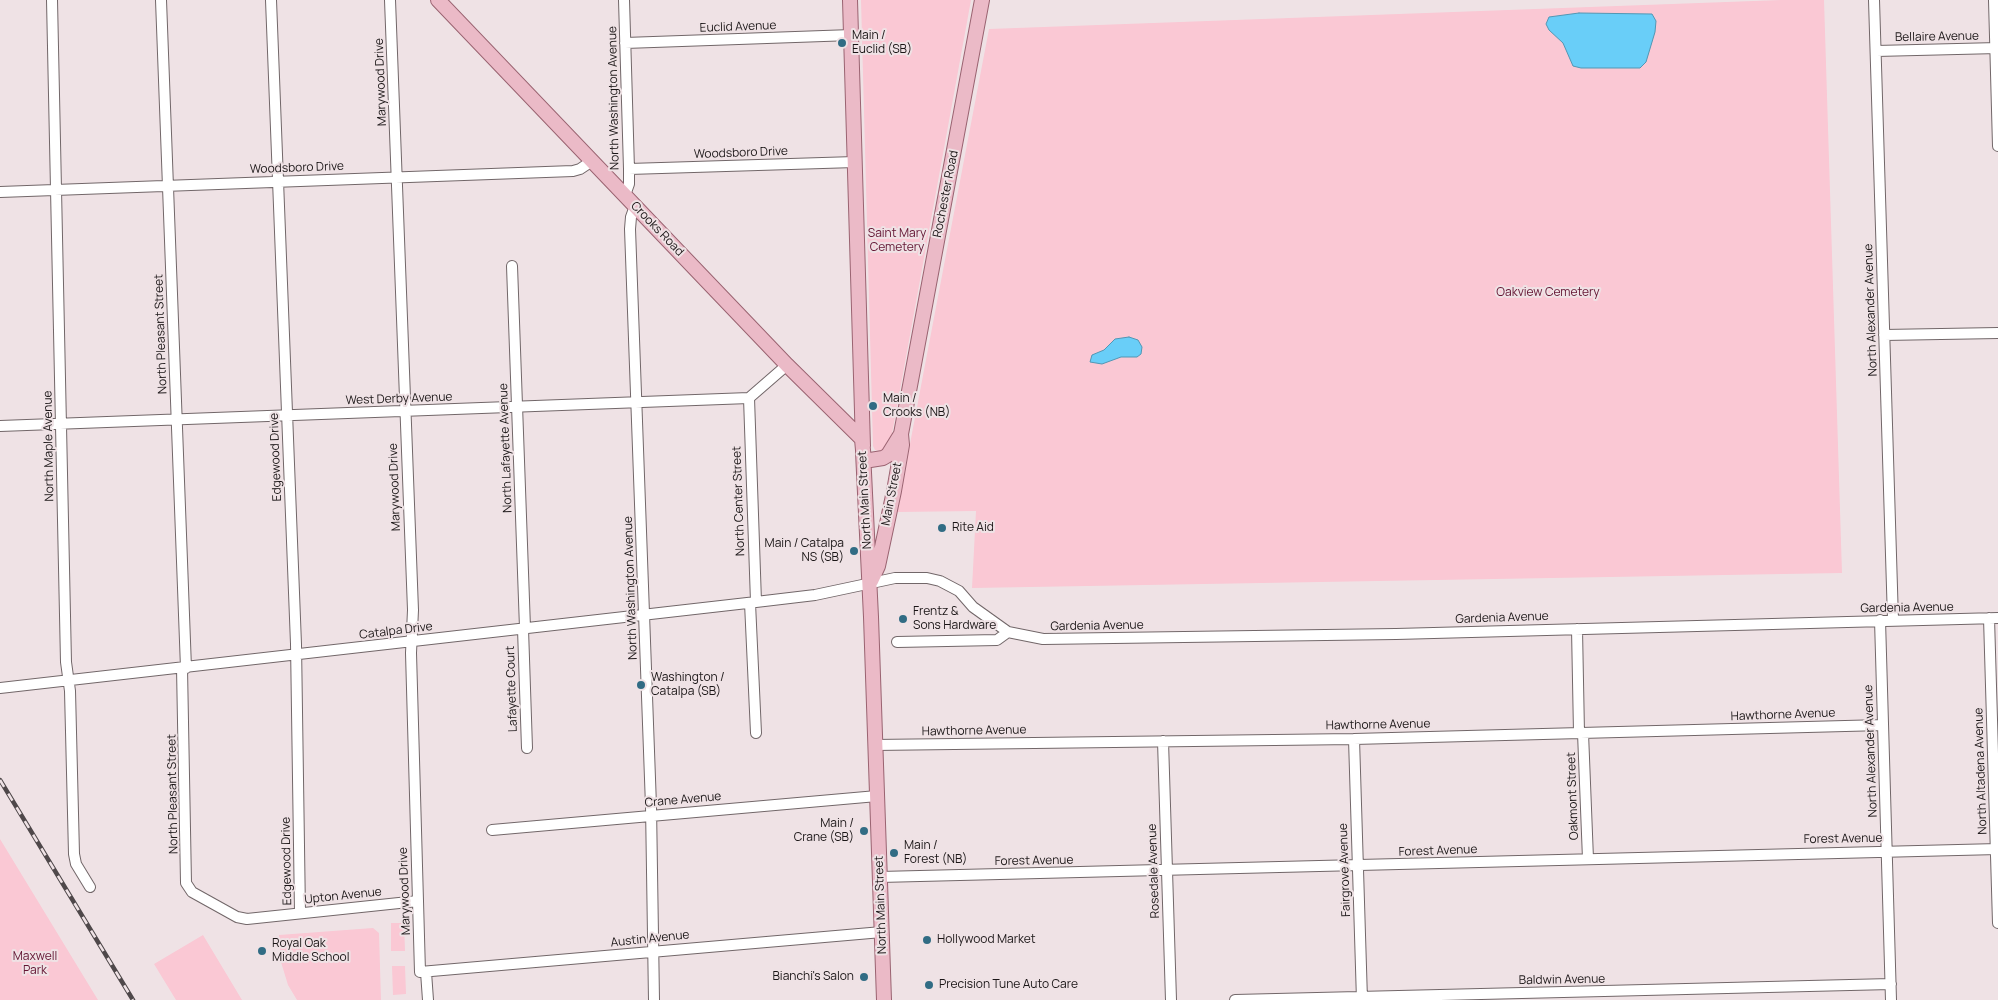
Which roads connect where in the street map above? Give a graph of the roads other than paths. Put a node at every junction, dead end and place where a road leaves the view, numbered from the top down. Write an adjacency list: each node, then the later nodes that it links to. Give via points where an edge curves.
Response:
1 (52, 0): 22 (street, North Maple Avenue)
2 (161, 0): 21 (street, North Pleasant Street)
3 (271, 0): 20 (street, Edgewood Drive)
4 (390, 0): 19 (street, Marywood Drive)
5 (438, 0): 16 (main road, Crooks Road)
6 (624, 0): 12 (street, North Washington Avenue)
7 (850, 0): 11 (main road, North Main Street)
8 (982, 0): 38 (main road, Rochester Road)
9 (1874, 0): 14 (street, North Alexander Avenue)
10 (1994, 0): 13 (street)
11 (852, 35): 12 (street, Euclid Avenue); 17 (main road, North Main Street)
12 (625, 43): 18 (street, North Washington Avenue)
13 (1996, 48): 14 (street, Bellaire Avenue); 15 (street)
14 (1876, 51): 28 (street, North Alexander Avenue)
15 (1998, 146)
16 (592, 160): 19 (street, Woodsboro Drive, via 580,170 573,171); 24 (main road, Crooks Road)
17 (855, 162): 18 (street, Woodsboro Drive); 39 (main road, North Main Street)
18 (629, 169): 24 (street, North Washington Avenue)
19 (396, 176): 20 (street, Woodsboro Drive); 33 (street, Marywood Drive)
20 (278, 181): 21 (street, Woodsboro Drive); 34 (street, Edgewood Drive)
21 (168, 185): 22 (street, Woodsboro Drive); 35 (street, North Pleasant Street)
22 (56, 190): 23 (street, Woodsboro Drive); 36 (street, North Maple Avenue)
23 (0, 192)
24 (625, 195): 25 (main road, Crooks Road)
25 (635, 206): 29 (main road, Crooks Road); 31 (street, North Washington Avenue, via 630,229)
26 (512, 266): 32 (street, North Lafayette Avenue)
27 (1998, 333): 28 (street)
28 (1884, 335): 47 (street, North Alexander Avenue)
29 (787, 365): 30 (street); 39 (main road, Crooks Road)
30 (749, 398): 31 (street, West Derby Avenue); 43 (street, North Center Street)
31 (636, 402): 32 (street, West Derby Avenue); 44 (street, North Washington Avenue)
32 (517, 407): 33 (street, West Derby Avenue); 48 (street, North Lafayette Avenue)
33 (405, 411): 34 (street, West Derby Avenue); 51 (street, Marywood Drive)
34 (287, 415): 35 (street, West Derby Avenue); 53 (street, Edgewood Drive)
35 (177, 420): 36 (street, West Derby Avenue); 54 (street, North Pleasant Street)
36 (61, 424): 37 (street, West Derby Avenue); 55 (street, North Maple Avenue)
37 (0, 426)
38 (901, 434): 40 (main road, Rochester Road, via 888,455); 41 (main road, Main Street, via 894,491 878,566)
39 (862, 439): 40 (main road)
40 (864, 461): 41 (main road, North Main Street)
41 (870, 583): 42 (street, Gardenia Avenue); 50 (street, Gardenia Avenue, via 895,578 940,581 958,591 973,607); 62 (main road, North Main Street)
42 (794, 597): 43 (street, Catalpa Drive)
43 (753, 602): 44 (street, Catalpa Drive); 58 (street, North Center Street)
44 (644, 615): 48 (street, Catalpa Drive); 65 (street, North Washington Avenue)
45 (1994, 618): 47 (street, Gardenia Avenue); 67 (street, North Altadena Avenue)
46 (1880, 620): 47 (street, Gardenia Avenue); 49 (street, Gardenia Avenue); 57 (street, North Alexander Avenue)
47 (1893, 620)
48 (524, 629): 51 (street, Catalpa Drive); 63 (street, Lafayette Court)
49 (1577, 629): 50 (street, Gardenia Avenue, via 1051,639); 59 (street, Oakmont Street)
50 (1008, 632): 52 (street, via 997,640)
51 (412, 642): 53 (street, Catalpa Drive); 74 (street, Marywood Drive)
52 (897, 642)
53 (296, 655): 54 (street, Catalpa Drive); 76 (street, Edgewood Drive)
54 (184, 668): 55 (street, Catalpa Drive); 75 (street, North Pleasant Street, via 186,883 192,892)
55 (68, 680): 56 (street, Catalpa Drive); 73 (street, North Maple Avenue, via 74,854 76,864)
56 (0, 688)
57 (1883, 725): 59 (street, Hawthorne Avenue); 68 (street, North Alexander Avenue)
58 (756, 733)
59 (1581, 733): 60 (street, Hawthorne Avenue); 69 (street, Oakmont Street)
60 (1354, 739): 61 (street, Hawthorne Avenue); 70 (street, Fairgrove Avenue)
61 (1163, 741): 62 (street, Hawthorne Avenue); 71 (street, Rosedale Avenue)
62 (874, 745): 64 (main road, North Main Street)
63 (527, 748)
64 (877, 796): 65 (street, Crane Avenue); 72 (main road, North Main Street)
65 (651, 816): 66 (street, Crane Avenue); 79 (street, North Washington Avenue)
66 (492, 830)
67 (1997, 848): 68 (street, Forest Avenue); 77 (street, North Altadena Avenue)
68 (1887, 850): 69 (street, Forest Avenue); 81 (street, North Alexander Avenue)
69 (1588, 858): 70 (street, Forest Avenue)
70 (1358, 865): 71 (street, Forest Avenue); 82 (street, Fairgrove Avenue)
71 (1167, 870): 72 (street, Forest Avenue); 86 (street, Rosedale Avenue)
72 (880, 877): 78 (main road, North Main Street)
73 (90, 887)
74 (418, 901): 76 (street, Upton Avenue); 80 (street, Marywood Drive)
75 (215, 905): 76 (street, Upton Avenue, via 242,919)
76 (300, 913)
77 (1998, 923)
78 (882, 932): 79 (street, Austin Avenue); 85 (main road, North Main Street)
79 (653, 952): 80 (street, Austin Avenue); 84 (street, North Washington Avenue)
80 (423, 972): 83 (street, Marywood Drive)
81 (1891, 984): 82 (street, Baldwin Avenue); 88 (street, North Alexander Avenue)
82 (1362, 998): 87 (street, Baldwin Avenue)
83 (428, 1000)
84 (654, 1000)
85 (884, 1000)
86 (1171, 1000)
87 (1234, 1000)
88 (1891, 1000)

